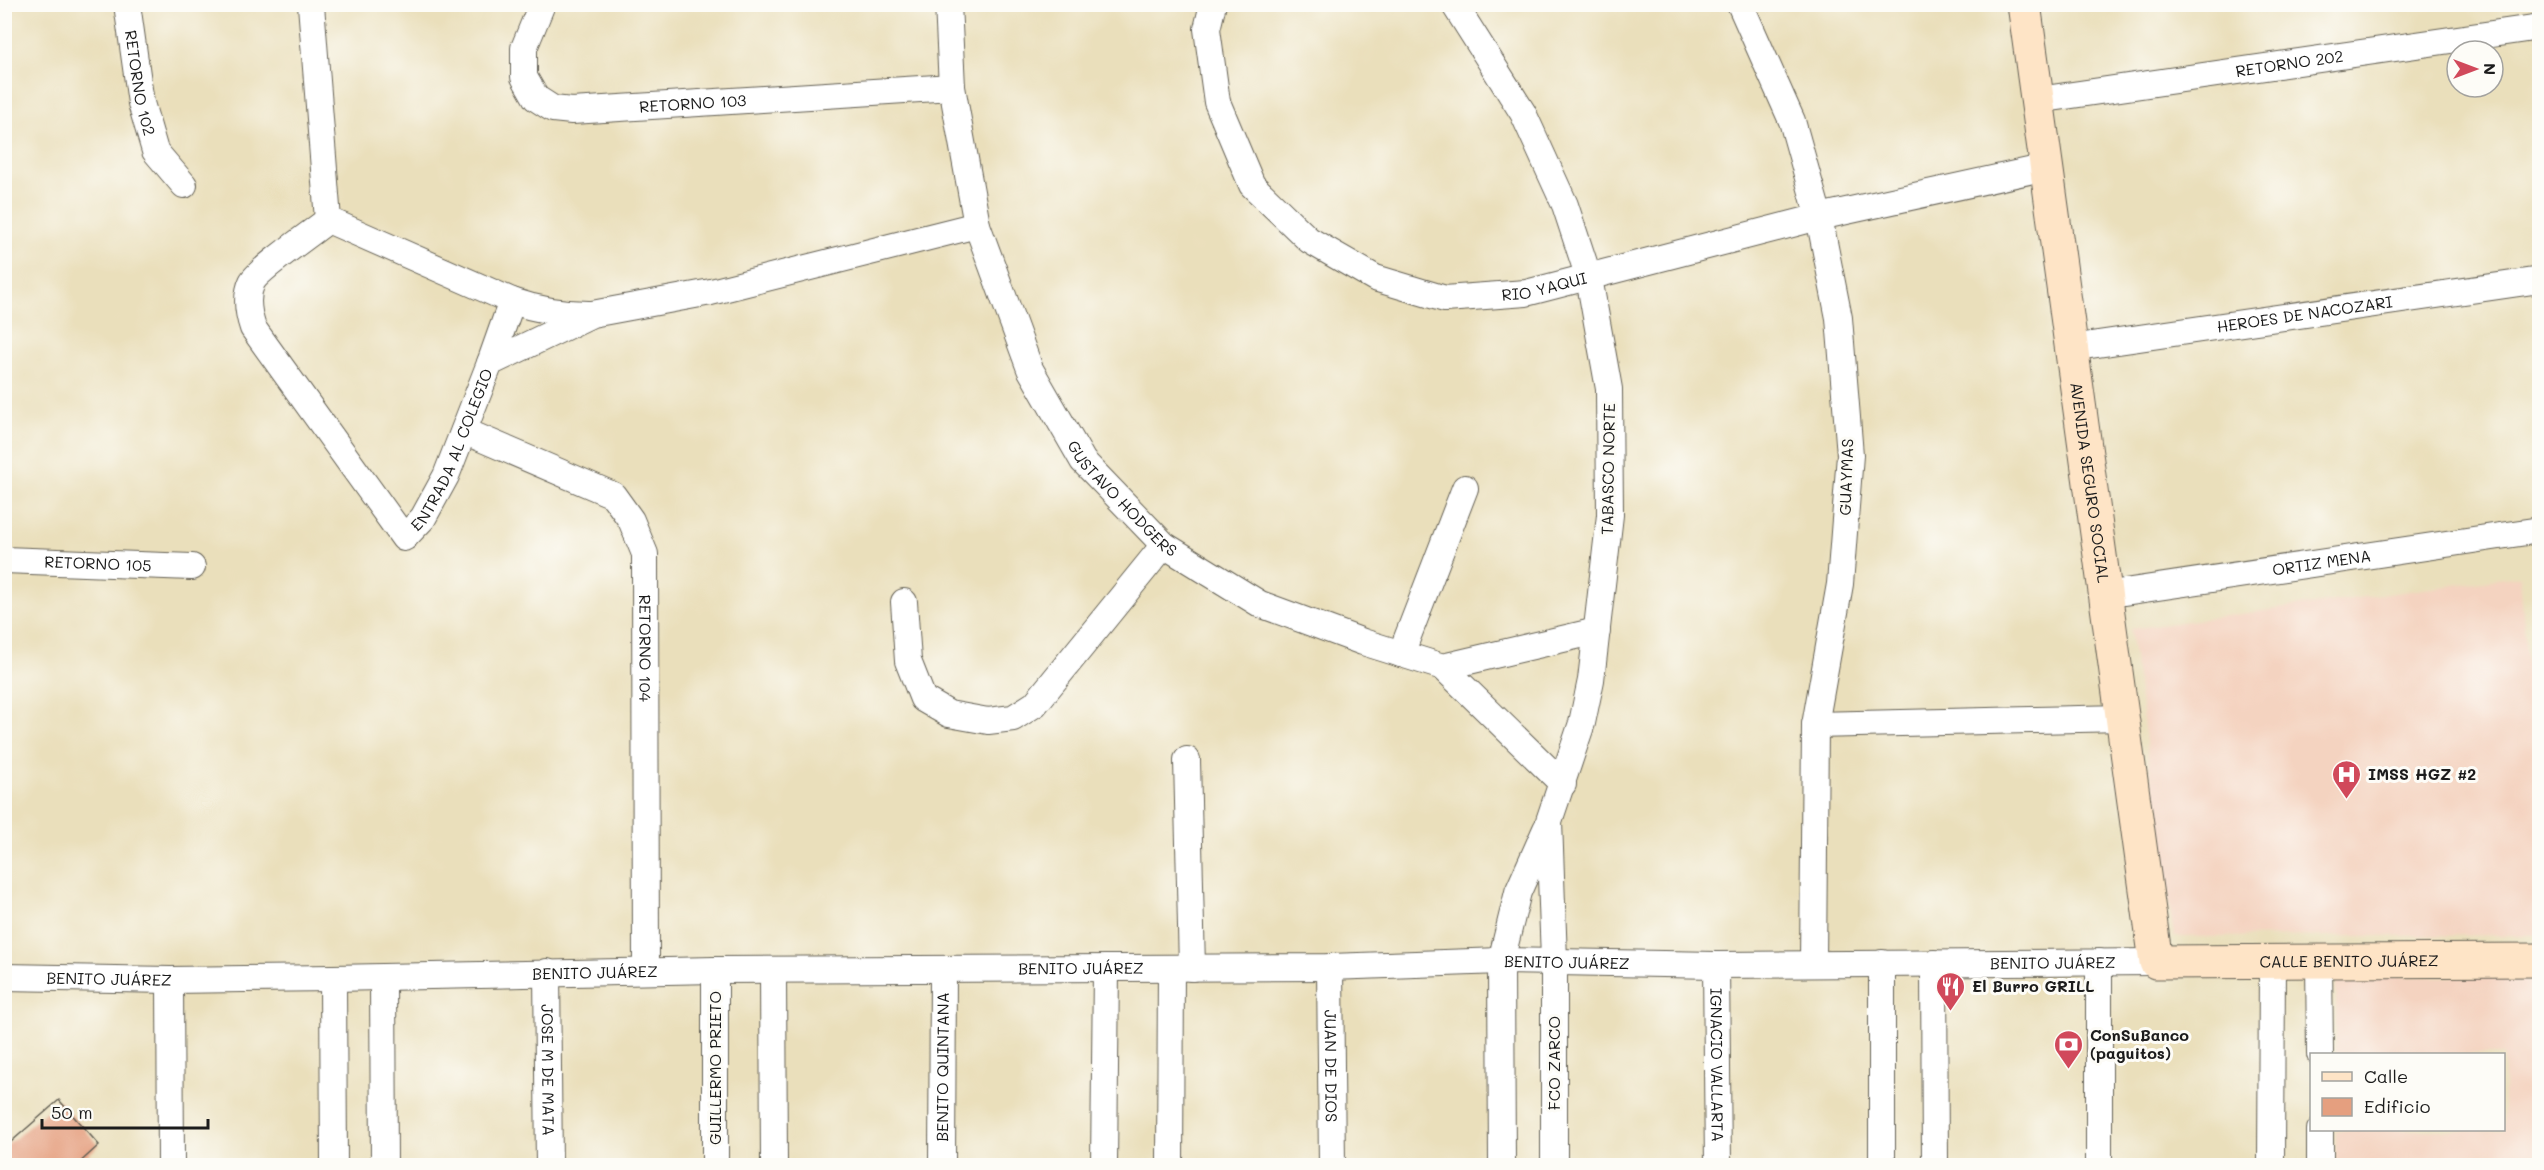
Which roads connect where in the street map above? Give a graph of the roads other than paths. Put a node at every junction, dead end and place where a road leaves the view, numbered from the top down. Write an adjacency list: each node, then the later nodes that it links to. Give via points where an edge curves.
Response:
1 (127, 4): 13 (street, RETORNO 102, via 141,103 155,151)
2 (542, 4): 10 (street, RETORNO 103, via 524,48 524,77 536,98 553,109 572,111)
3 (948, 4): 10 (street, GUSTAVO HODGERS)
4 (1213, 4): 17 (street, RIO YAQUI, via 1207,29 1217,102 1252,185 1310,240 1375,278 1444,299 1526,293)
5 (1454, 4): 17 (street, TABASCO NORTE, via 1523,113 1565,206)
6 (1740, 4): 14 (street, GUAYMAS, via 1792,121)
7 (2024, 4): 11 (street, AVENIDA SEGURO SOCIAL)
8 (311, 5): 15 (street)
9 (2540, 27): 11 (street, RETORNO 202)
10 (951, 87): 16 (street, GUSTAVO HODGERS)
11 (2038, 100): 12 (street, AVENIDA SEGURO SOCIAL)
12 (2047, 167): 14 (street, RIO YAQUI); 21 (street, AVENIDA SEGURO SOCIAL)
13 (184, 185)
14 (1820, 217): 17 (street, RIO YAQUI); 35 (street, GUAYMAS, via 1839,318 1850,455 1840,584)
15 (328, 220): 19 (street); 23 (street, ENTRADA AL COLEGIO, via 253,281 248,313 253,328 404,538 423,518 446,476)
16 (976, 225): 20 (street, ENTRADA AL COLEGIO, via 711,292); 26 (street, GUSTAVO HODGERS, via 1030,369 1083,461)
17 (1589, 278): 31 (street, TABASCO NORTE, via 1609,388 1610,515)
18 (2540, 280): 21 (street, HEROES DE NACOZARI)
19 (512, 301): 20 (street, via 560,314); 22 (street)
20 (592, 314): 22 (street, ENTRADA AL COLEGIO)
21 (2070, 348): 29 (street, AVENIDA SEGURO SOCIAL)
22 (490, 363): 23 (street, ENTRADA AL COLEGIO)
23 (464, 430): 56 (street, RETORNO 104, via 613,495 631,520 645,554)
24 (1465, 488): 32 (street)
25 (2540, 530): 29 (street, ORTIZ MENA)
26 (1164, 545): 30 (street, via 1035,705 1013,718 988,721 949,714 923,699 908,662); 32 (street, GUSTAVO HODGERS, via 1260,604)
27 (4, 560): 28 (street, RETORNO 105)
28 (192, 567)
29 (2104, 595): 34 (street, AVENIDA SEGURO SOCIAL)
30 (904, 602)
31 (1597, 631): 33 (street); 37 (street, TABASCO NORTE, via 1582,723)
32 (1401, 654): 33 (street, GUSTAVO HODGERS)
33 (1443, 667): 37 (street, GUSTAVO HODGERS)
34 (2122, 718): 35 (street); 45 (street, AVENIDA SEGURO SOCIAL)
35 (1815, 725): 49 (street, GUAYMAS)
36 (1187, 760): 52 (street)
37 (1563, 784): 38 (street, TABASCO NORTE)
38 (1549, 821): 39 (street, TABASCO NORTE); 41 (street, via 1518,892)
39 (1554, 960): 41 (street, BENITO JUÁREZ); 48 (street, BENITO JUÁREZ); 75 (street, FCO ZARCO)
40 (2540, 960): 43 (street, CALLE BENITO JUÁREZ)
41 (1501, 961): 50 (street, BENITO JUÁREZ); 74 (street)
42 (2272, 961): 43 (street, CALLE BENITO JUÁREZ); 45 (street, CALLE BENITO JUÁREZ); 80 (street)
43 (2319, 961): 62 (street)
44 (2099, 962): 45 (street, BENITO JUÁREZ); 47 (street, BENITO JUÁREZ); 79 (street)
45 (2156, 962)
46 (1882, 963): 47 (street, BENITO JUÁREZ); 49 (street, BENITO JUÁREZ); 77 (street)
47 (1934, 963): 78 (street)
48 (1716, 964): 49 (street, BENITO JUÁREZ); 76 (street, IGNACIO VALLARTA)
49 (1813, 964)
50 (1330, 967): 52 (street, BENITO JUÁREZ); 73 (street, JUAN DE DIOS)
51 (1106, 968): 52 (street, BENITO JUÁREZ); 55 (street, BENITO JUÁREZ); 71 (street)
52 (1182, 968): 72 (street)
53 (715, 970): 54 (street, BENITO JUÁREZ); 56 (street, BENITO JUÁREZ); 68 (street, GUILLERMO PRIETO)
54 (772, 970): 55 (street, BENITO JUÁREZ); 69 (street)
55 (943, 970): 70 (street, BENITO QUINTANA)
56 (646, 971): 57 (street, BENITO JUÁREZ)
57 (547, 972): 60 (street, BENITO JUÁREZ); 67 (street, JOSE M DE MATA)
58 (4, 977): 61 (street, BENITO JUÁREZ)
59 (333, 978): 60 (street, BENITO JUÁREZ); 61 (street, BENITO JUÁREZ); 65 (street)
60 (383, 978): 66 (street)
61 (171, 980): 64 (street)
62 (2320, 1053)
63 (2320, 1131): 81 (street)
64 (171, 1166)
65 (334, 1166)
66 (384, 1166)
67 (549, 1166)
68 (715, 1166)
69 (774, 1166)
70 (942, 1166)
71 (1104, 1166)
72 (1170, 1166)
73 (1332, 1166)
74 (1502, 1166)
75 (1554, 1166)
76 (1718, 1166)
77 (1882, 1166)
78 (1935, 1166)
79 (2099, 1166)
80 (2271, 1166)
81 (2320, 1166)

